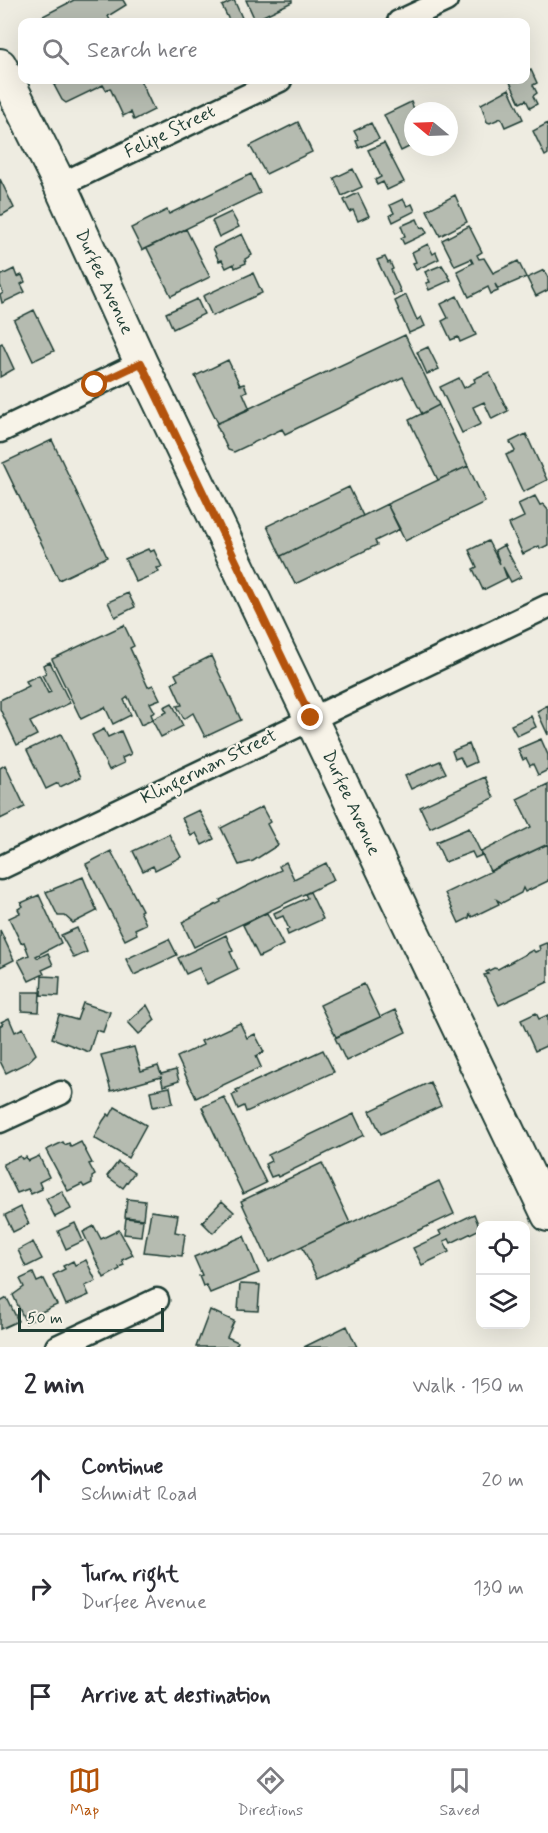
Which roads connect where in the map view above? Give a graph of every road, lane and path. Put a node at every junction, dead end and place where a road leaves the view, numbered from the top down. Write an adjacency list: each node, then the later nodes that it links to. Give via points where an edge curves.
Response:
1 (446, 0): 2 (street)
2 (408, 18)
3 (0, 65): 5 (main road, Durfee Avenue)
4 (272, 84): 5 (street, Felipe Street)
5 (60, 185): 6 (main road, Durfee Avenue)
6 (141, 363): 7 (street); 9 (main road, Durfee Avenue)
7 (0, 431)
8 (548, 606): 9 (street, Klingerman Street)
9 (311, 718): 10 (street, Klingerman Street); 13 (main road, Durfee Avenue)
10 (0, 868)
11 (60, 1093): 12 (street)
12 (0, 1121)
13 (548, 1215)
14 (157, 1300): 15 (street)
15 (57, 1347)

